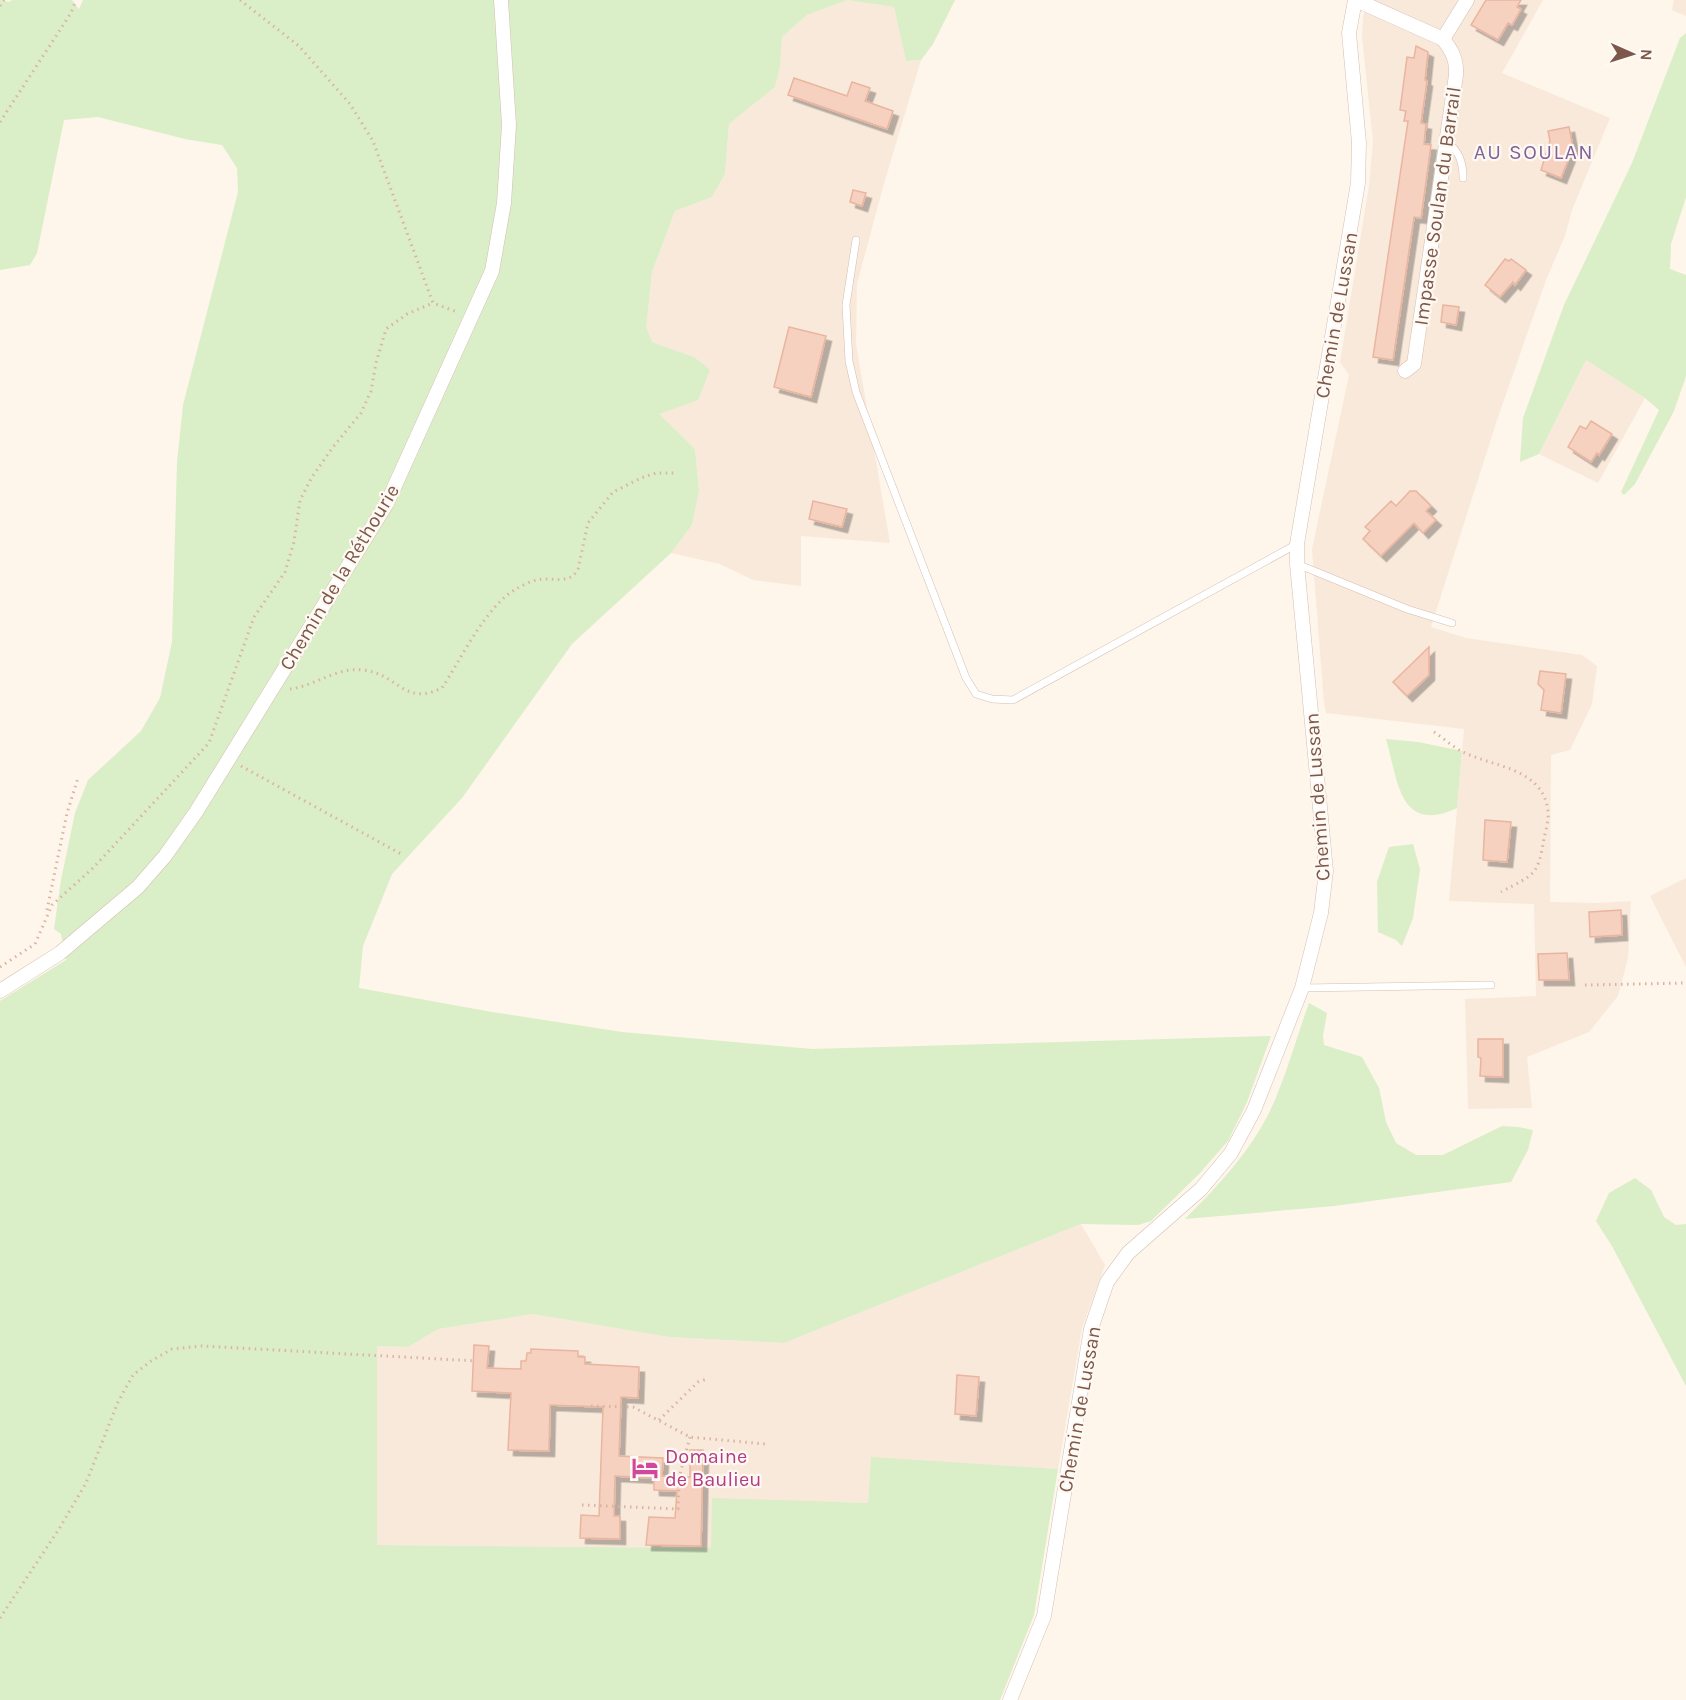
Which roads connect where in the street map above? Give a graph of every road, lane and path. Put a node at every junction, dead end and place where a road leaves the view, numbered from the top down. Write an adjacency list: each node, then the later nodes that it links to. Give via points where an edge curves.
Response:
1 (4, 0): 7 (path)
2 (76, 0): 9 (path)
3 (240, 0): 13 (path, via 299,46 350,104 373,141)
4 (501, 0): 14 (street, Chemin de la Réthourie, via 509,125 504,203 492,271)
5 (1355, 0): 8 (street); 17 (street, Chemin de Lussan, via 1349,33 1359,142 1358,183)
6 (1467, 0): 8 (street)
7 (0, 6)
8 (1443, 39): 10 (street, Impasse Soulan du Barrail, via 1456,63)
9 (0, 122)
10 (1447, 142): 11 (lane, via 1456,149); 15 (street, Impasse Soulan du Barrail, via 1414,364)
11 (1463, 178)
12 (856, 240): 17 (lane, via 846,305 849,361 856,392 966,678 976,694 1013,700)
13 (433, 303): 14 (path); 26 (path, via 386,329 371,391 361,413 333,447 300,500 285,572 254,617 209,743)
14 (472, 318): 20 (street, Chemin de la Réthourie, via 387,503)
15 (1406, 371)
16 (676, 473): 20 (path, via 656,473 613,492 588,524 576,575 565,580 537,579 514,590 493,609 442,688 428,695 407,692 389,678 362,670 340,671 297,688)
17 (1297, 544): 18 (street, Chemin de Lussan)
18 (1297, 564): 19 (lane); 31 (street, Chemin de Lussan, via 1326,871 1321,913)
19 (1452, 624)
20 (271, 692): 22 (street, Chemin de la Réthourie)
21 (1434, 732): 25 (path, via 1462,751 1518,771 1540,790 1546,802 1542,854 1536,870)
22 (229, 760): 24 (path); 32 (street, Chemin de la Réthourie, via 165,856 138,887 60,952)
23 (78, 778): 26 (path)
24 (403, 855)
25 (1501, 892)
26 (46, 914): 27 (path, via 35,944)
27 (0, 967)
28 (1686, 983): 30 (path)
29 (1491, 985): 31 (lane)
30 (1585, 985)
31 (1302, 988): 41 (street, Chemin de Lussan, via 1254,1110 1231,1153 1201,1189 1128,1253 1107,1282 1090,1329 1044,1616)
32 (0, 991)
33 (476, 1361): 40 (path, via 202,1346 172,1348 133,1374 86,1483)
34 (707, 1379): 36 (path, via 698,1382)
35 (591, 1406): 36 (path, via 633,1407)
36 (659, 1420): 37 (path)
37 (690, 1437): 38 (path); 39 (path, via 679,1478 678,1509)
38 (765, 1444)
39 (582, 1505)
40 (0, 1618)
41 (1010, 1700)

